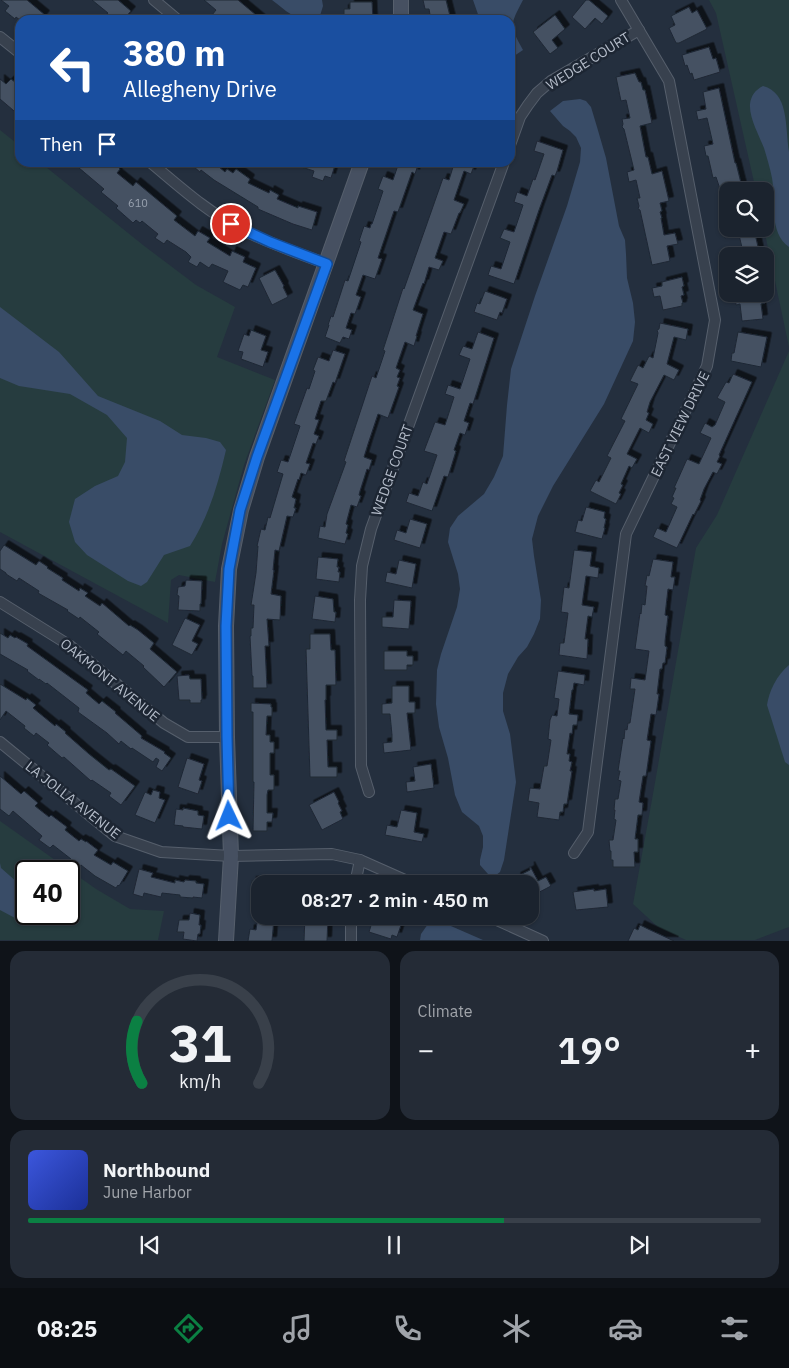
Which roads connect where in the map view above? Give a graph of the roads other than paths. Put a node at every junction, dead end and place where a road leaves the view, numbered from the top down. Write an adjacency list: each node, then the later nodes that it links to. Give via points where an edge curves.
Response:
1 (154, 0): 4 (street)
2 (400, 0): 5 (street)
3 (622, 0): 6 (street, EAST VIEW DRIVE)
4 (172, 15)
5 (401, 15)
6 (639, 30): 9 (street, WEDGE COURT, via 550,81 520,117); 18 (street, EAST VIEW DRIVE, via 669,80 715,320 707,366 626,534 588,832)
7 (0, 37): 8 (street)
8 (15, 49)
9 (515, 131)
10 (156, 167): 13 (street, via 198,202 241,230)
11 (360, 167): 13 (street)
12 (502, 167): 17 (street, WEDGE COURT, via 371,529 362,566 361,766)
13 (327, 264): 15 (street, via 240,510 229,569)
14 (0, 602): 15 (street, OAKMONT AVENUE, via 69,645 164,723 188,737)
15 (227, 737): 19 (street)
16 (0, 742): 19 (street, LA JOLLA AVENUE, via 115,836 161,852)
17 (368, 792)
18 (574, 853)
19 (230, 856): 20 (street, LA JOLLA AVENUE, via 332,854); 25 (street)
20 (360, 860): 21 (street); 22 (street, LA JOLLA AVENUE)
21 (357, 875)
22 (394, 875)
23 (351, 925): 26 (street)
24 (509, 925): 27 (street)
25 (226, 940)
26 (351, 940)
27 (543, 940)

